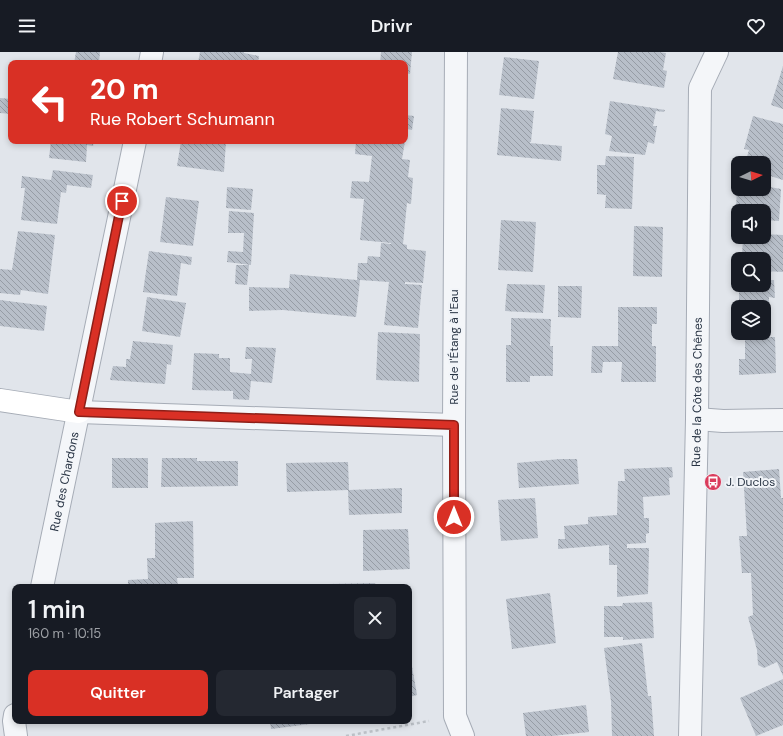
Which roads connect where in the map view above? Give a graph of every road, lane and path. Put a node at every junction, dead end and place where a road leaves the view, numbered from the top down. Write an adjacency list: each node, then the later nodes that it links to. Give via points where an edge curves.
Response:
1 (456, 52): 8 (street, Rue de l'Étang à l'Eau)
2 (717, 52): 6 (street, Rue de la Côte des Chênes, via 700,88)
3 (134, 144): 5 (street, Rue des Chardons)
4 (0, 400): 5 (street)
5 (79, 412): 8 (street); 9 (street, Rue des Chardons)
6 (697, 419): 7 (street); 17 (street, Rue de la Côte des Chênes)
7 (783, 420)
8 (454, 425): 10 (street, Rue de l'Étang à l'Eau)
9 (43, 584)
10 (455, 716): 13 (path); 16 (street, Rue de l'Étang à l'Eau)
11 (14, 724): 14 (street)
12 (411, 724): 15 (path)
13 (412, 724)
14 (16, 736)
15 (346, 736)
16 (464, 736)
17 (690, 736)

